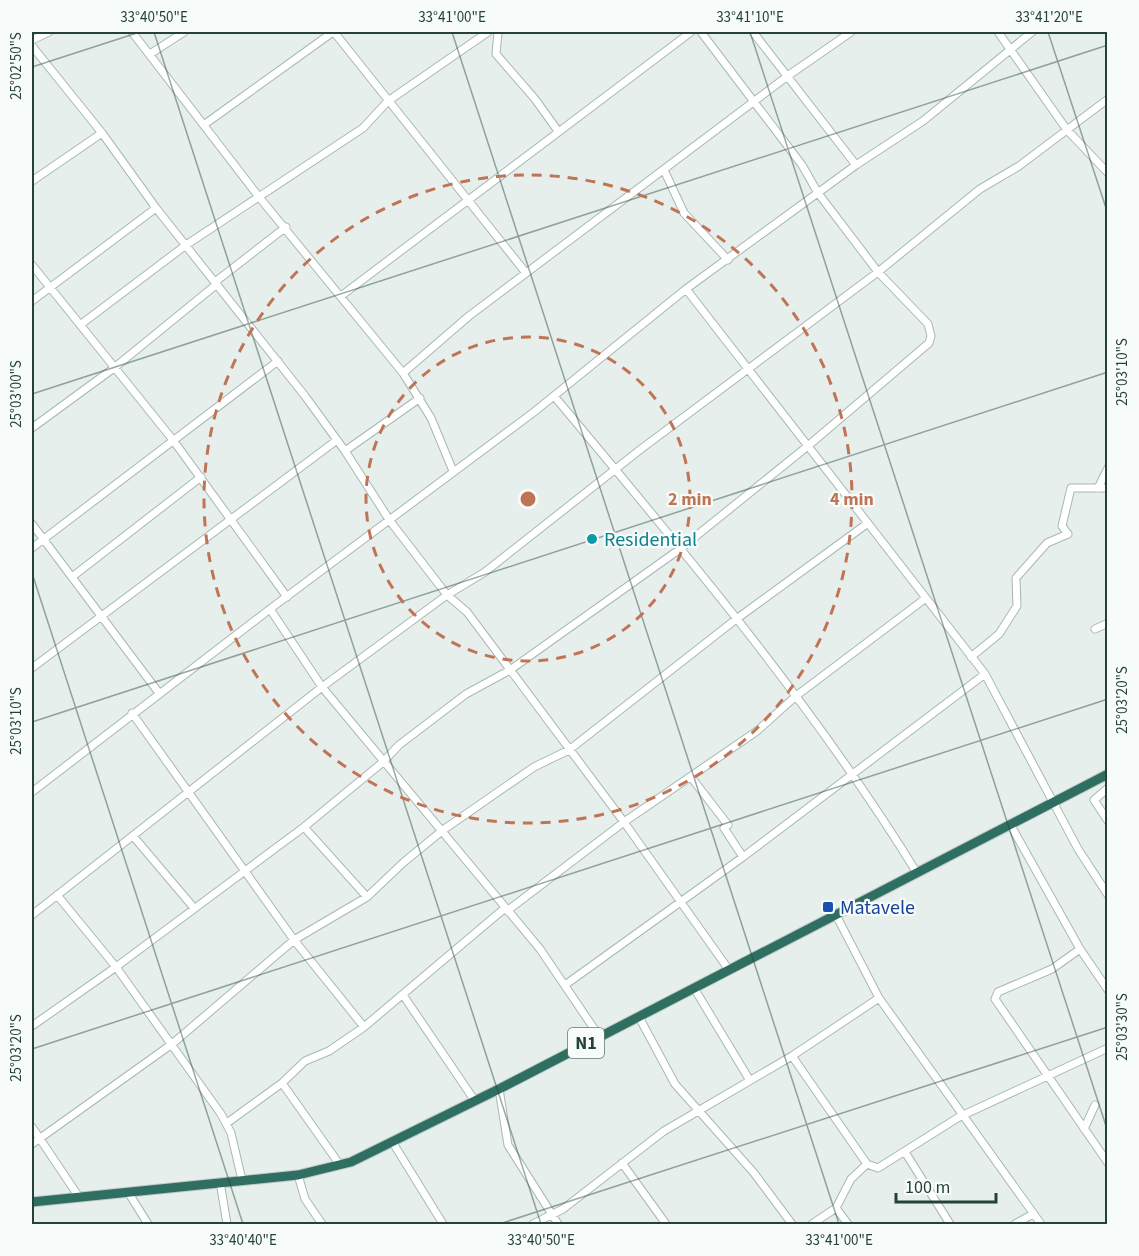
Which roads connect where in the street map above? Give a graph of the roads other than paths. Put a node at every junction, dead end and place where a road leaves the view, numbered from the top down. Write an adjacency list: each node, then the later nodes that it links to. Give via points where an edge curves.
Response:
1 (49, 32): 13 (street)
2 (132, 32): 16 (street)
3 (184, 32): 16 (street)
4 (334, 32): 19 (street); 21 (street)
5 (488, 32): 19 (street)
6 (498, 32): 23 (street, via 496,54)
7 (691, 32): 23 (street)
8 (701, 32): 20 (street)
9 (753, 32): 17 (street)
10 (851, 32): 17 (street)
11 (998, 32): 15 (street)
12 (1032, 32): 15 (street)
13 (32, 40)
14 (32, 46): 24 (street)
15 (1010, 50): 22 (street); 25 (street, via 906,133)
16 (150, 54): 21 (street)
17 (789, 75): 20 (street); 25 (street)
18 (1107, 99): 22 (street)
19 (388, 101): 30 (street, via 363,128); 31 (street)
20 (754, 102): 26 (street); 29 (street, via 802,165)
21 (205, 124): 30 (street)
22 (1067, 130): 27 (street); 37 (street, via 980,189)
23 (558, 131): 31 (street)
24 (102, 133): 28 (street); 32 (street)
25 (856, 165): 29 (street)
26 (664, 170): 35 (street, via 684,213 720,252); 38 (street)
27 (1107, 173)
28 (32, 182)
29 (818, 193): 35 (street); 37 (street)
30 (259, 197): 33 (street); 34 (street)
31 (467, 200): 38 (street); 42 (street)
32 (156, 208): 34 (street); 40 (street)
33 (285, 227): 39 (street); 42 (street)
34 (186, 245): 39 (street); 44 (street)
35 (724, 262): 41 (street)
36 (32, 265): 40 (street)
37 (878, 272): 47 (street); 54 (street, via 928,324 929,343)
38 (526, 273): 48 (street)
39 (216, 283): 45 (street); 46 (street)
40 (49, 289): 43 (street); 44 (street)
41 (686, 290): 47 (street); 49 (street)
42 (341, 296): 48 (street)
43 (32, 301)
44 (80, 325): 46 (street)
45 (278, 361): 52 (street); 53 (street)
46 (114, 368): 51 (street); 52 (street)
47 (749, 368): 54 (street); 57 (street)
48 (403, 373): 50 (street)
49 (554, 396): 57 (street); 58 (street)
50 (420, 398): 55 (street); 58 (street)
51 (32, 428)
52 (173, 440): 59 (street); 66 (street)
53 (337, 440): 55 (street); 62 (street)
54 (809, 445): 65 (street); 68 (street)
55 (345, 450): 63 (street)
56 (1107, 468): 60 (street)
57 (616, 469): 68 (street); 70 (street, via 484,572)
58 (453, 471): 63 (street)
59 (201, 477): 62 (street); 69 (street)
60 (1098, 488): 61 (street); 78 (street, via 1071,488 1062,526 1068,534 1047,543 1016,578 1017,606 999,634)
61 (1107, 488)
62 (231, 518): 71 (street); 74 (street)
63 (390, 521): 70 (street); 71 (street)
64 (32, 524): 66 (street)
65 (868, 524): 72 (street); 75 (street)
66 (43, 538): 67 (street); 69 (street)
67 (32, 548)
68 (680, 549): 75 (street); 80 (street)
69 (72, 577): 74 (street)
70 (447, 595): 80 (street, via 467,612); 82 (street)
71 (286, 597): 73 (street)
72 (926, 598): 78 (street); 84 (street)
73 (270, 609): 82 (street); 83 (street)
74 (102, 617): 79 (street); 83 (street)
75 (735, 620): 84 (street); 86 (street)
76 (1107, 623): 77 (street)
77 (1095, 628)
78 (971, 657): 81 (street)
79 (32, 668)
80 (510, 670): 86 (street); 87 (street, via 466,694 399,745)
81 (985, 674): 88 (street); 94 (street)
82 (322, 687): 87 (street); 92 (street)
83 (159, 693): 85 (street)
84 (796, 696): 88 (street); 90 (street, via 757,731)
85 (132, 713): 92 (street); 93 (street)
86 (569, 750): 96 (street); 99 (street, via 534,768)
87 (383, 762): 98 (street); 99 (street)
88 (852, 773): 101 (street); 103 (street)
89 (1107, 775): 94 (highway, N1)
90 (691, 777): 96 (street); 101 (street, via 728,825 724,828)
91 (1107, 788): 95 (street, via 1094,800)
92 (189, 790): 100 (street); 102 (street)
93 (32, 792)
94 (1052, 802): 97 (highway, N1); 105 (street)
95 (1107, 821)
96 (624, 822): 107 (street); 109 (street)
97 (1010, 824): 103 (highway, N1); 113 (street)
98 (304, 827): 102 (street); 106 (street)
99 (443, 830): 106 (street); 109 (street)
100 (133, 836): 104 (street); 108 (street)
101 (743, 857): 107 (street)
102 (244, 870): 108 (street); 112 (street)
103 (917, 873): 111 (highway, N1)
104 (57, 895): 110 (street); 114 (street)
105 (1107, 895)
106 (367, 897): 112 (street)
107 (679, 903): 115 (street); 116 (street)
108 (194, 908): 114 (street)
109 (506, 909): 116 (street); 119 (street)
110 (32, 915)
111 (836, 915): 115 (highway, N1); 120 (street)
112 (294, 940): 123 (street); 125 (street)
113 (1080, 949): 118 (street); 128 (street, via 1052,969 994,995)
114 (116, 967): 122 (street); 125 (street)
115 (729, 970): 117 (highway, N1)
116 (565, 986): 124 (street)
117 (694, 988): 121 (highway, N1); 129 (street)
118 (1107, 990)
119 (403, 995): 123 (street); 132 (street)
120 (879, 998): 127 (street); 135 (street)
121 (639, 1017): 124 (highway, N1); 134 (street, via 675,1084)
122 (33, 1023)
123 (364, 1027): 130 (street, via 329,1051 305,1061)
124 (599, 1036): 131 (highway, N1)
125 (171, 1044): 136 (street); 139 (street)
126 (1107, 1048): 128 (street)
127 (792, 1056): 129 (street); 145 (street)
128 (1047, 1076): 135 (street); 138 (street)
129 (749, 1079): 134 (street)
130 (282, 1083): 136 (street); 146 (street)
131 (499, 1089): 132 (highway, N1); 155 (street, via 507,1145)
132 (475, 1101): 140 (highway, N1)
133 (1095, 1105): 138 (street)
134 (700, 1110): 143 (street, via 654,1137); 163 (street)
135 (963, 1115): 142 (street); 154 (street)
136 (227, 1123): 148 (street)
137 (32, 1127): 139 (street)
138 (1084, 1129): 144 (street)
139 (40, 1138): 141 (street); 151 (street)
140 (393, 1143): 146 (highway, N1); 159 (street)
141 (32, 1144)
142 (905, 1152): 145 (street, via 878,1168); 166 (street)
143 (622, 1163): 155 (street); 162 (street)
144 (1107, 1163)
145 (867, 1164): 153 (street, via 851,1179)
146 (340, 1165): 147 (highway, N1)
147 (298, 1174): 148 (highway, N1); 158 (street, via 305,1199)
148 (242, 1179): 149 (highway, N1)
149 (220, 1182): 150 (highway, N1); 157 (street)
150 (128, 1192): 151 (highway, N1); 156 (street)
151 (79, 1197): 152 (highway, N1)
152 (32, 1202)
153 (836, 1208): 164 (street); 165 (street)
154 (1033, 1214): 167 (street); 168 (street)
155 (552, 1215): 160 (street); 161 (street)
156 (148, 1224)
157 (227, 1224)
158 (322, 1224)
159 (443, 1224)
160 (533, 1224)
161 (558, 1224)
162 (666, 1224)
163 (792, 1224)
164 (812, 1224)
165 (848, 1224)
166 (950, 1224)
167 (1015, 1224)
168 (1041, 1224)

